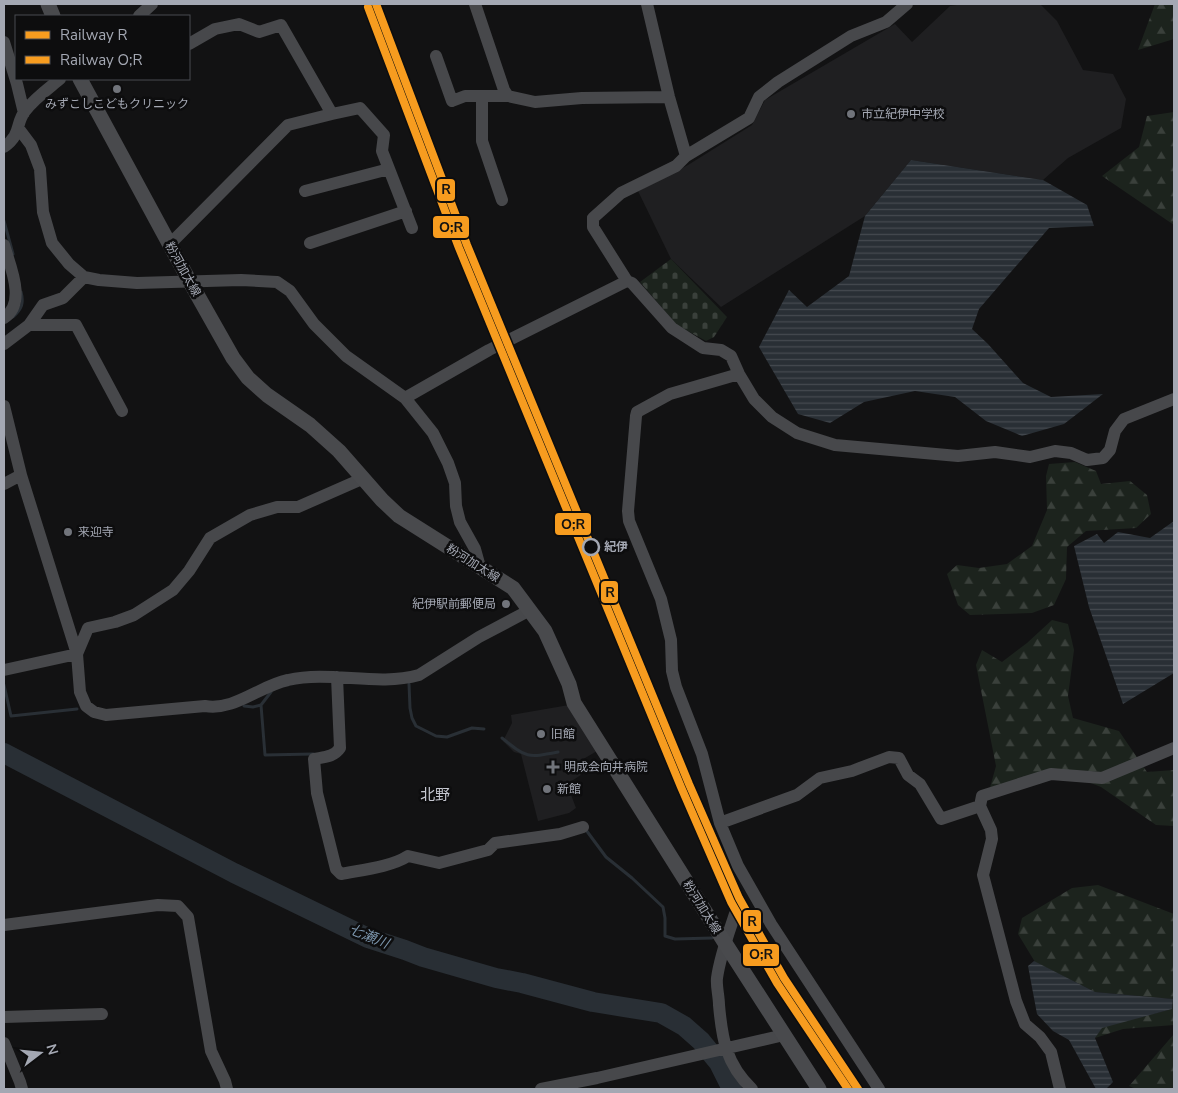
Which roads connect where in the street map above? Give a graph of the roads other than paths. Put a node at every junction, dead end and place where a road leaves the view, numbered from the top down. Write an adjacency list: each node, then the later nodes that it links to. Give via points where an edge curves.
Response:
1 (152, 4): 5 (street)
2 (475, 4): 14 (street)
3 (647, 4): 15 (street)
4 (907, 4): 20 (street, via 886,22 852,36 778,82 759,97 748,118)
5 (140, 15)
6 (4, 42): 9 (street)
7 (190, 43): 17 (street, via 215,29 239,24 259,32 281,25)
8 (436, 56): 13 (street, via 452,102 465,96)
9 (15, 78)
10 (16, 80): 16 (street)
11 (59, 80): 16 (street)
12 (81, 80): 27 (main road, 粉河加太線)
13 (482, 96): 14 (street); 23 (street, via 482,141)
14 (508, 96): 15 (street, via 535,102)
15 (669, 97): 20 (street)
16 (24, 113): 18 (street)
17 (332, 114): 21 (street, via 360,108 384,136 382,150); 27 (street, via 288,125)
18 (19, 129): 19 (street); 29 (street, via 31,145 40,169 42,212 52,243)
19 (4, 147)
20 (686, 156): 31 (street, via 676,166 621,193 593,218 593,227)
21 (390, 169): 22 (street); 24 (street)
22 (305, 191)
23 (502, 200)
24 (406, 211): 25 (street); 26 (street)
25 (412, 228)
26 (310, 243)
27 (169, 244): 30 (main road, 粉河加太線)
28 (4, 245): 32 (street, via 12,273 15,305)
29 (84, 277): 30 (street, via 137,283); 33 (street, via 63,298 43,305)
30 (190, 282): 36 (street, via 277,282 290,291 314,324 346,356); 41 (main road, 粉河加太線, via 248,378 310,425)
31 (626, 282): 35 (street, via 632,283 672,328 703,348 721,350 731,356); 36 (street, via 490,350)
32 (4, 318)
33 (29, 325): 34 (street); 39 (street, via 76,325)
34 (4, 344)
35 (739, 374): 37 (street, via 754,399 772,417 797,433 835,445 958,456 995,452 1030,457 1055,451 1087,460 1103,458 1124,419); 50 (street, via 670,394 638,412 628,511 628,520 661,599 671,640 676,687 702,754)
36 (405, 398): 43 (street, via 433,433 448,463 455,483 460,522 475,549)
37 (1174, 399)
38 (4, 406): 40 (street)
39 (122, 411)
40 (21, 475): 42 (street); 45 (street)
41 (364, 478): 43 (main road, 粉河加太線, via 399,516); 45 (street, via 298,507 277,507 250,515 210,538 173,590 134,615 88,628)
42 (4, 484)
43 (480, 567): 44 (main road, 粉河加太線, via 513,588)
44 (530, 610): 47 (street, via 408,678 364,680); 54 (main road, 粉河加太線, via 545,631 574,703)
45 (77, 654): 46 (street); 47 (street, via 80,692 86,706 106,715 204,706 214,708 229,705 290,679)
46 (4, 670)
47 (337, 677): 51 (street, via 340,748 337,753 314,759 318,793 336,869 341,874 373,868 408,856 439,863 488,850 495,843 560,834)
48 (1174, 748): 49 (street, via 1102,778 1051,774 982,796)
49 (980, 806): 50 (street, via 941,819 920,784 908,775 899,758 889,757 852,771 820,778 797,795); 67 (street, via 992,839 983,875 1016,1000 1025,1024 1051,1052)
50 (720, 823): 66 (street, via 738,866 771,924)
51 (583, 827)
52 (735, 914): 54 (street)
53 (4, 925): 62 (street, via 178,906 188,917 211,1051)
54 (724, 943): 57 (main road, 粉河加太線); 59 (street, via 717,979)
55 (102, 1014): 56 (street)
56 (4, 1017)
57 (784, 1035): 59 (street); 65 (main road, 粉河加太線)
58 (4, 1043): 61 (street)
59 (723, 1050): 60 (street); 64 (street)
60 (596, 1084): 63 (street)
61 (22, 1089)
62 (226, 1089)
63 (541, 1089)
64 (752, 1089)
65 (819, 1089)
66 (879, 1089)
67 (1060, 1089)

